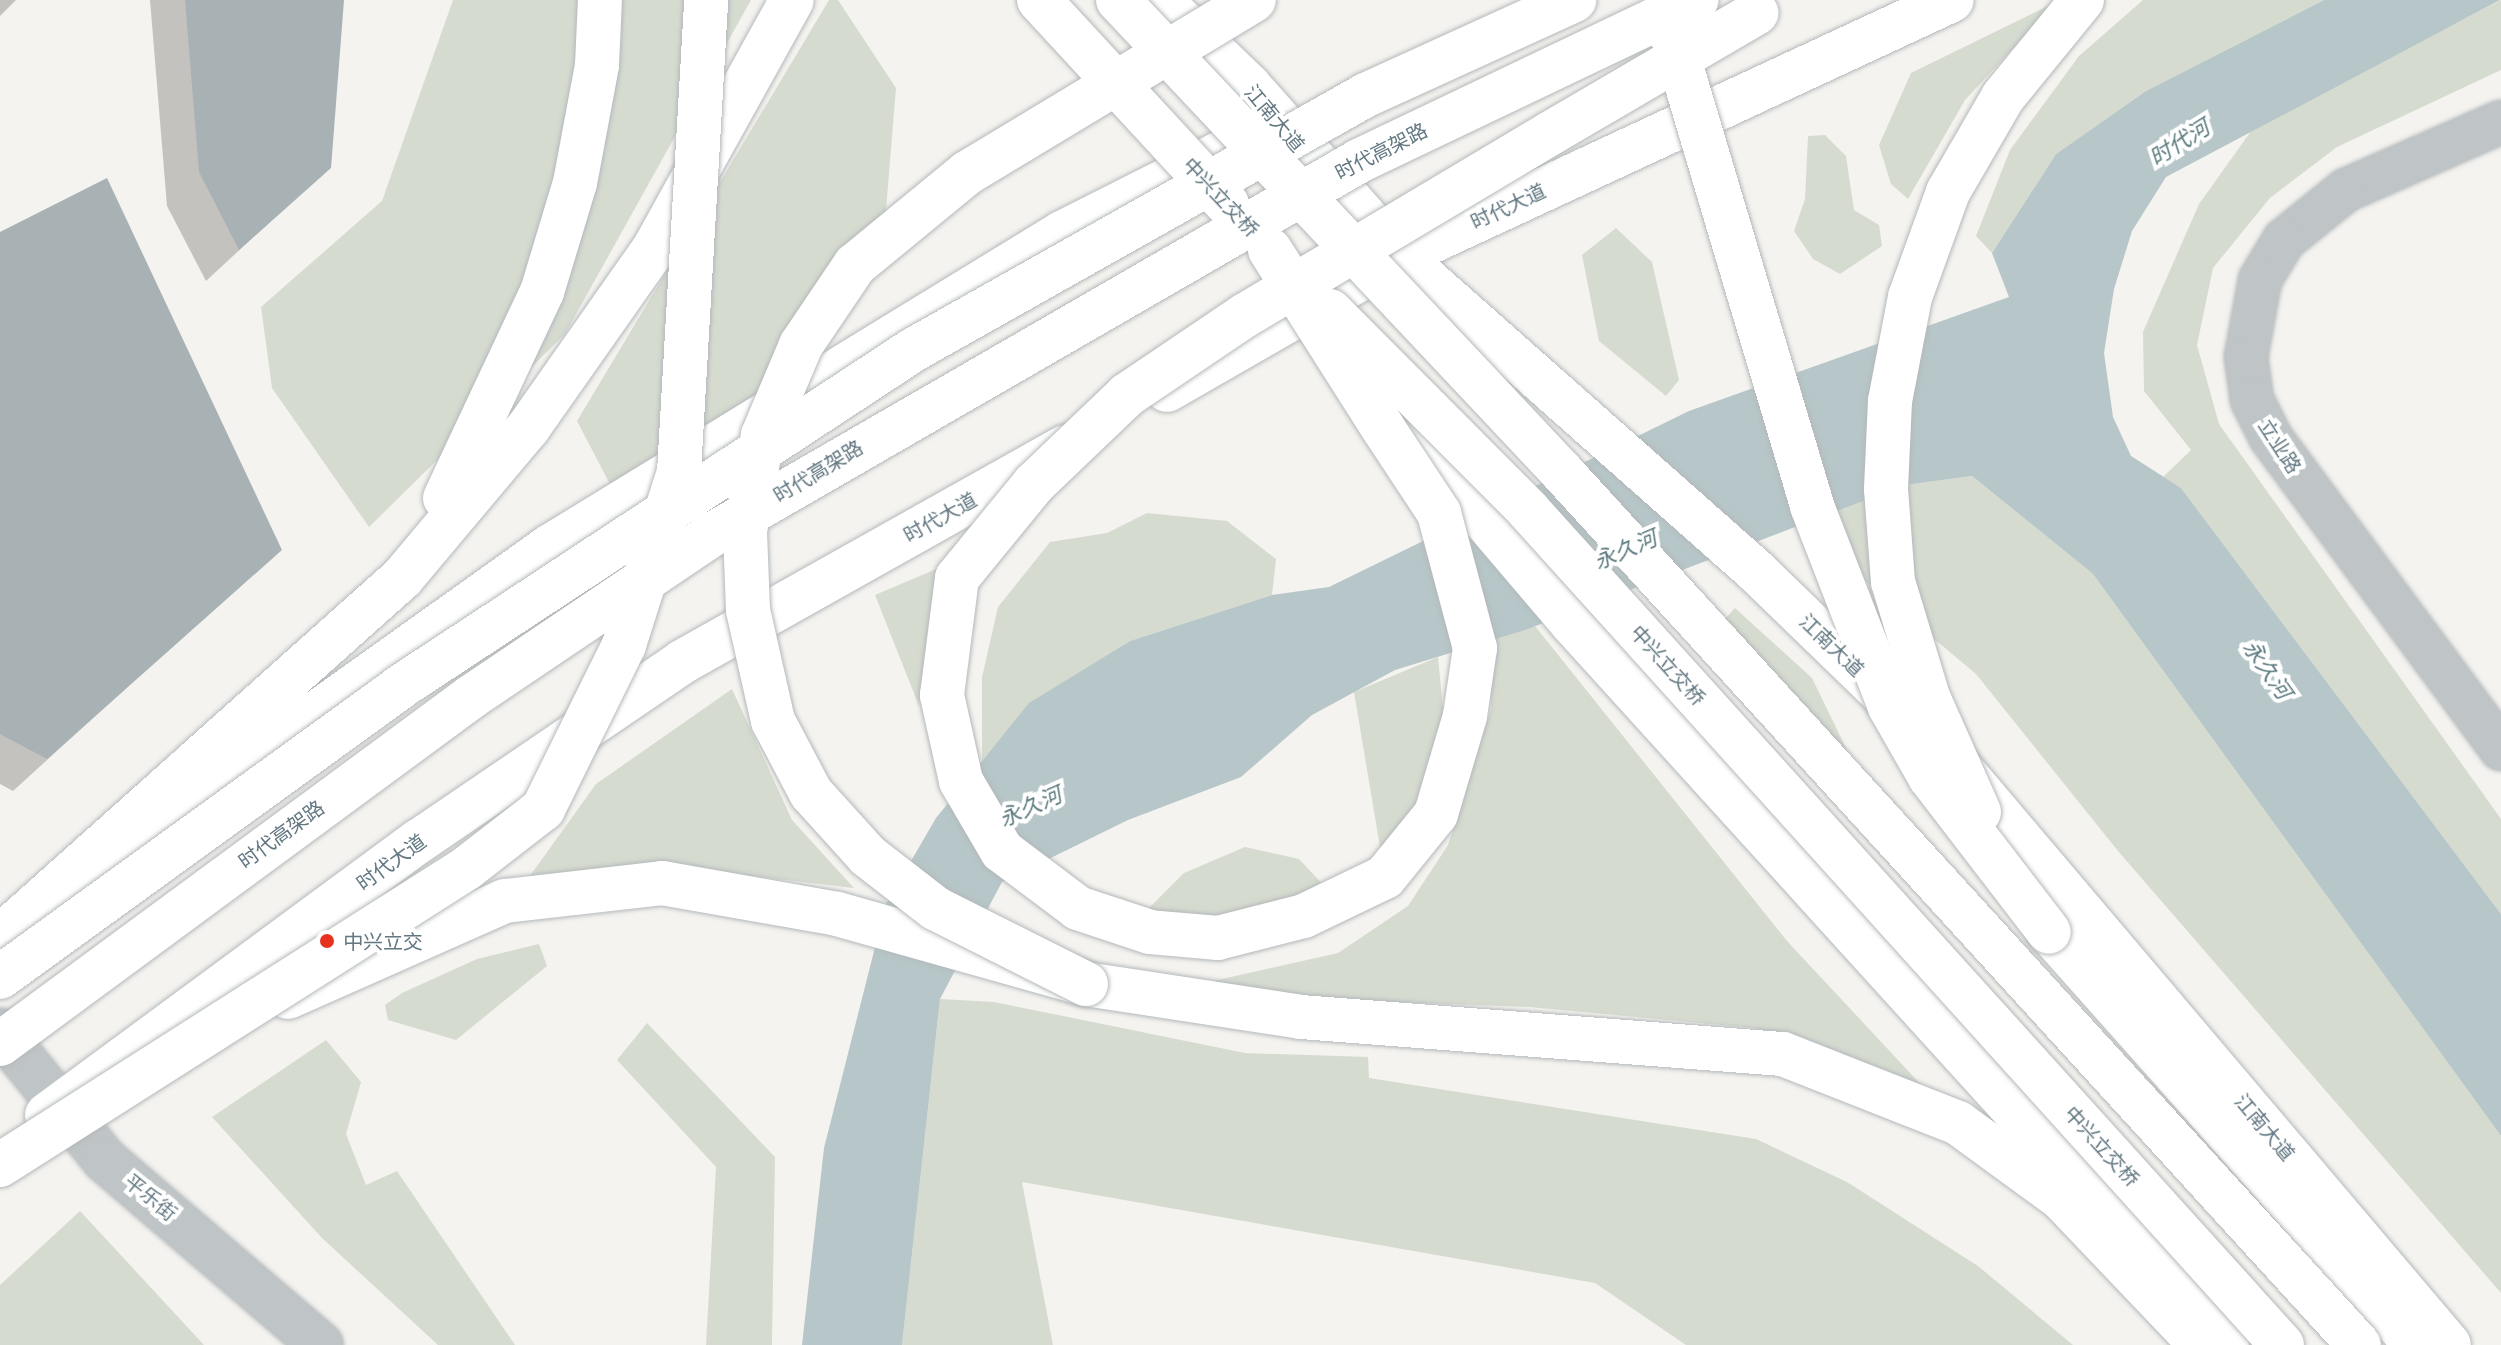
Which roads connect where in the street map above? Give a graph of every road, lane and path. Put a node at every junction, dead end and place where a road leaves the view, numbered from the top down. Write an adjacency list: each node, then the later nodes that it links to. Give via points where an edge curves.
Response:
1 (600, 0): 22 (main road, via 597,65 575,183 542,292 507,377)
2 (706, 0): 28 (main road, bridge, via 679,472 624,645 543,809 467,868)
3 (792, 0): 22 (main road, bridge, via 655,247 528,428)
4 (1014, 0): 18 (main road)
5 (1039, 0): 19 (main road, 中兴立交桥, bridge)
6 (1118, 0): 38 (main road, bridge, via 1562,472)
7 (1160, 0): 17 (main road, 江南大道)
8 (1254, 0): 27 (main road, bridge, via 967,173 855,265 801,345 763,435 745,531 748,610 773,721 811,793 868,856 935,908)
9 (1522, 0): 17 (main road, via 1373,68)
10 (1574, 0): 26 (main road, bridge, via 1366,95 913,350 437,662)
11 (1659, 0): 24 (main road, bridge, via 1695,94 1812,506 1857,628 1930,777)
12 (1697, 0): 30 (main road, 时代高架路, bridge, via 1346,168 713,534 471,697)
13 (1780, 0): 19 (main road, bridge, via 1551,133 1310,276 1297,284 1284,292 1270,300 1127,395 1034,484 957,578 942,695 961,781 1002,851 1078,908 1150,932 1218,938 1304,916 1385,877 1436,814 1465,716 1475,648 1439,513 1375,416 1319,327 1294,288 1286,276)
14 (1952, 0): 20 (main road, 时代大道)
15 (2082, 0): 24 (main road, bridge, via 2003,97 1948,192 1910,297 1890,401 1886,489 1893,582 1928,697 1980,813)
16 (2501, 122): 23 (street, 立业路, via 2346,190 2284,240 2260,280 2246,357 2252,400 2271,438)
17 (1279, 125): 18 (main road); 20 (main road, 江南大道)
18 (1175, 175): 21 (main road); 25 (main road, via 1062,233 549,547)
19 (1270, 250): 37 (main road, 中兴立交桥, bridge, via 1528,510)
20 (1400, 256): 21 (main road, 时代大道); 40 (main road, 江南大道, via 1757,572 1971,779)
21 (1313, 304): 31 (main road, 时代大道, via 682,662 419,841); 36 (main road, via 1571,622)
22 (402, 578): 25 (main road)
23 (2501, 749)
24 (2049, 932): 39 (main road)
25 (0, 938)
26 (0, 977)
27 (1086, 984): 28 (main road, bridge, via 837,914 662,883 505,901); 35 (main road, via 1301,1017 1783,1054 1958,1123 2061,1198)
28 (213, 1030): 33 (main road, bridge)
29 (0, 1031): 31 (street, 平乐街)
30 (0, 1044)
31 (59, 1105): 32 (main road, 时代大道); 34 (street, 平乐街, via 105,1160)
32 (0, 1156)
33 (0, 1165)
34 (321, 1345)
35 (2201, 1345)
36 (2227, 1345)
37 (2282, 1345)
38 (2359, 1345)
39 (2416, 1345)
40 (2449, 1345)

